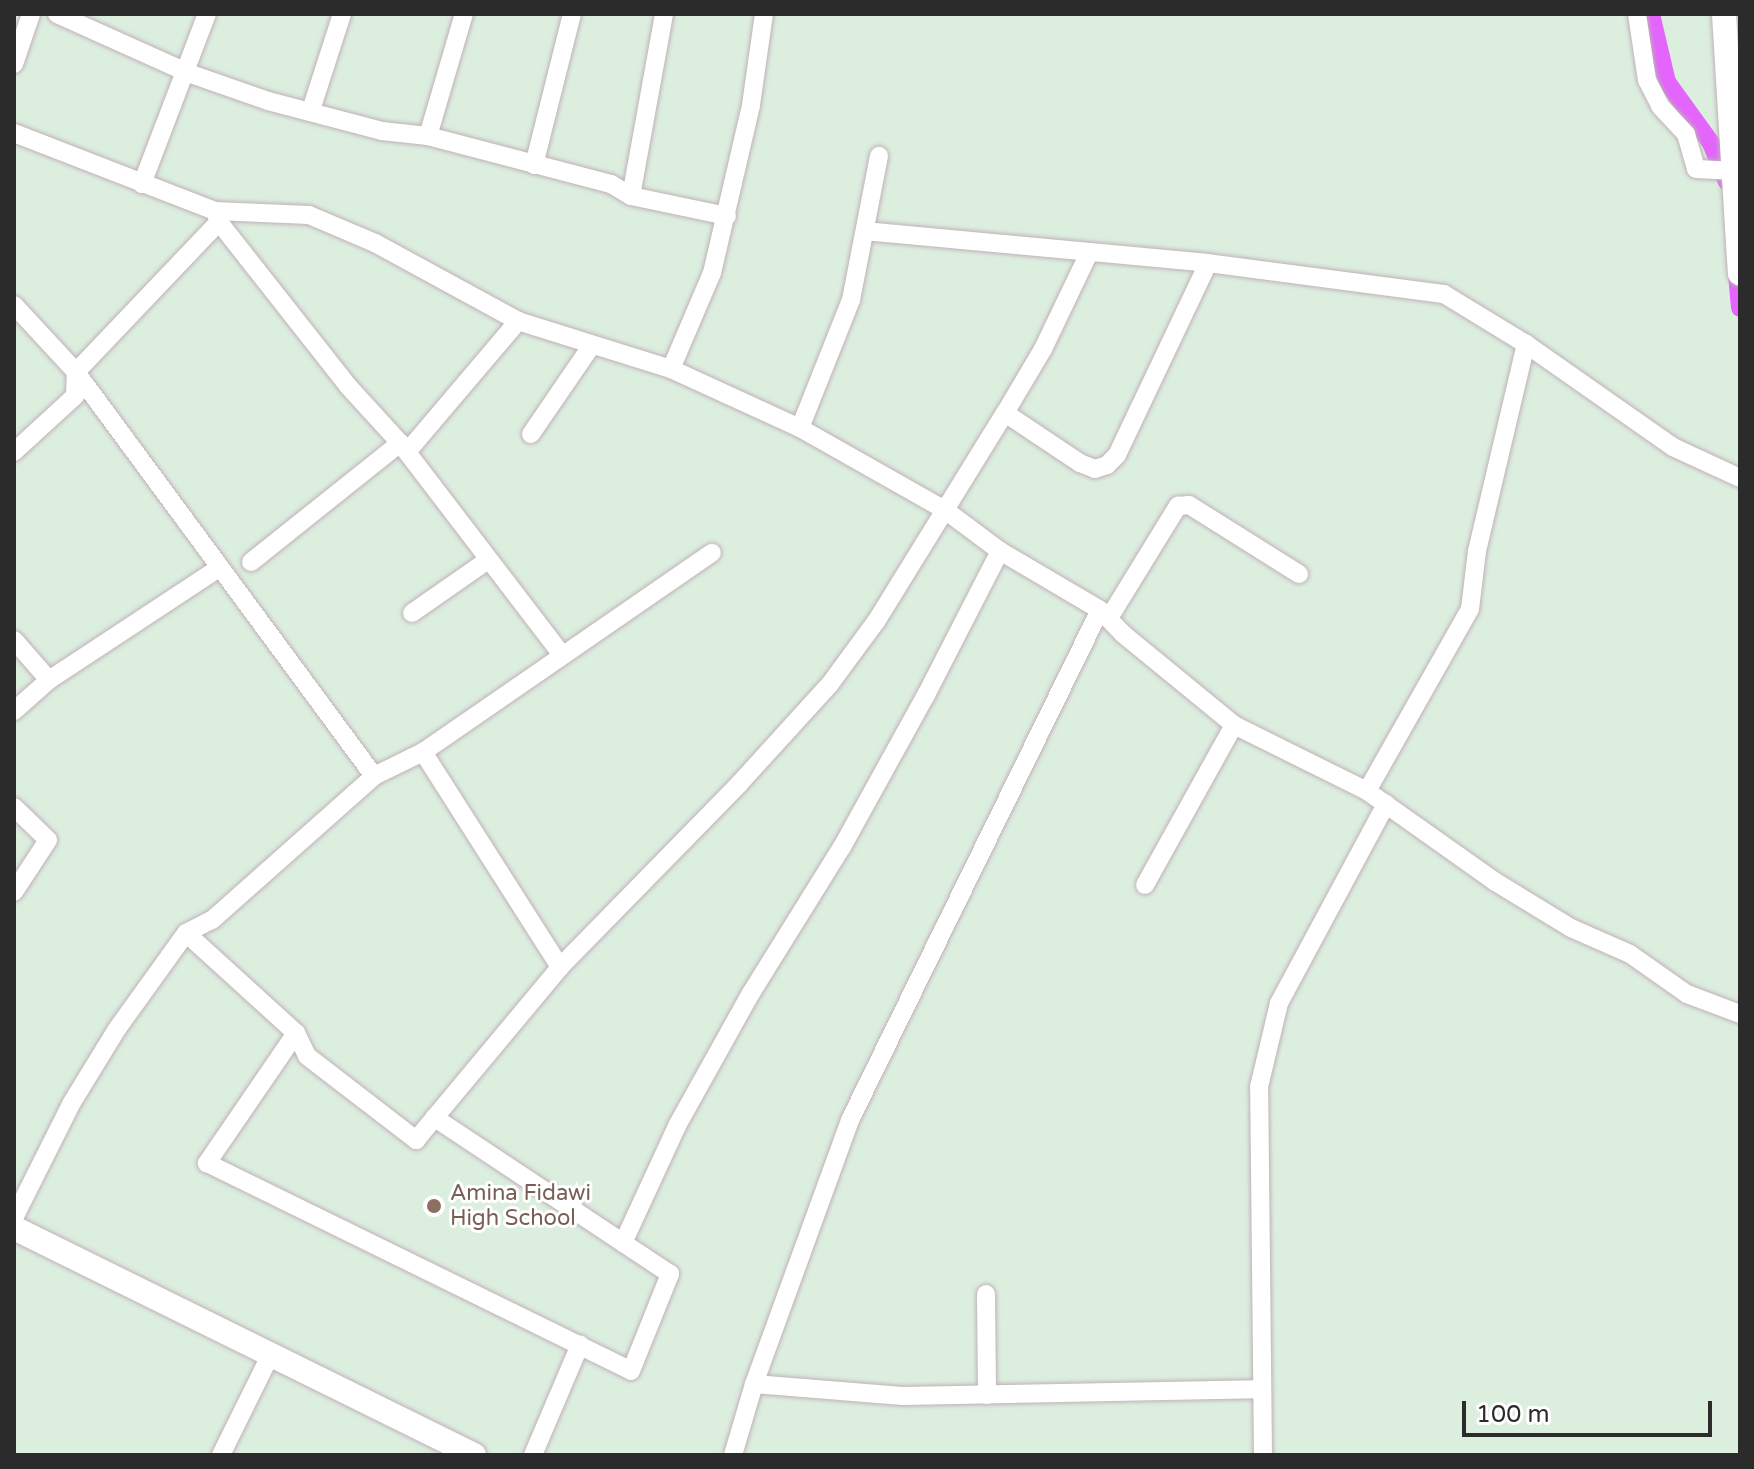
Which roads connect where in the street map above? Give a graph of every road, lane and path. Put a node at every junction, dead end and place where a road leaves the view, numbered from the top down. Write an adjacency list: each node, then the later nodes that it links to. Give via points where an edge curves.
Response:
1 (31, 14): 11 (street)
2 (57, 14): 12 (street)
3 (207, 14): 12 (street)
4 (342, 14): 13 (street)
5 (464, 14): 15 (street)
6 (572, 14): 17 (street)
7 (664, 14): 20 (street)
8 (764, 14): 21 (street)
9 (1724, 14): 18 (street)
10 (1630, 15): 18 (street, via 1647,80 1660,106 1686,134 1696,169)
11 (14, 64)
12 (188, 73): 13 (street); 19 (street)
13 (311, 110): 15 (street, via 382,131)
14 (14, 133): 19 (street)
15 (428, 136): 17 (street)
16 (879, 156): 23 (street)
17 (534, 165): 20 (street, via 611,184)
18 (1720, 170): 26 (street)
19 (142, 184): 22 (street)
20 (631, 196): 21 (street)
21 (727, 216): 31 (street, via 712,273)
22 (217, 217): 28 (street, via 309,215 375,243); 32 (street); 36 (street, via 348,386)
23 (865, 231): 24 (street); 34 (street, via 851,300)
24 (1089, 253): 25 (street); 33 (street)
25 (1208, 263): 29 (street, via 1444,294); 33 (street, via 1117,455 1107,465 1095,469 1080,463)
26 (1740, 274)
27 (14, 305): 32 (street)
28 (518, 321): 30 (street); 36 (street)
29 (1526, 344): 38 (street, via 1673,447); 55 (street, via 1477,551 1470,609)
30 (592, 345): 31 (street); 35 (street)
31 (671, 369): 34 (street)
32 (76, 372): 37 (street, via 75,396); 44 (street)
33 (1005, 413): 39 (street)
34 (800, 428): 39 (street)
35 (531, 434)
36 (404, 448): 42 (street); 43 (street)
37 (14, 452)
38 (1736, 477)
39 (945, 510): 40 (street); 61 (street, via 830,684)
40 (1000, 551): 47 (street); 67 (street, via 850,833 678,1124)
41 (712, 553): 49 (street)
42 (488, 560): 46 (street); 49 (street)
43 (251, 562)
44 (219, 568): 50 (street); 54 (street)
45 (1299, 574): 47 (street, via 1189,505 1178,506)
46 (412, 613)
47 (1105, 614): 52 (street); 71 (street, via 850,1120)
48 (14, 640): 50 (street)
49 (562, 655): 53 (street)
50 (49, 680): 51 (street)
51 (14, 711)
52 (1234, 725): 55 (street); 58 (street)
53 (423, 752): 54 (street); 61 (street)
54 (374, 776): 60 (street, via 212,920)
55 (1367, 791): 56 (street)
56 (1386, 804): 62 (street, via 1556,919 1630,954 1687,994); 72 (street, via 1279,1003 1259,1087)
57 (14, 807): 59 (street, via 48,840)
58 (1145, 885)
59 (14, 892)
60 (186, 933): 63 (street); 65 (street, via 71,1104)
61 (560, 967): 64 (street)
62 (1740, 1014)
63 (296, 1033): 64 (street, via 307,1056 416,1140); 69 (street, via 207,1163)
64 (434, 1117): 67 (street)
65 (14, 1218)
66 (14, 1228): 70 (street)
67 (623, 1243): 69 (street, via 670,1274 631,1371)
68 (986, 1294): 73 (street)
69 (580, 1345): 76 (street)
70 (270, 1356): 74 (street); 75 (street)
71 (754, 1384): 73 (street, via 903,1396); 77 (street)
72 (1262, 1389): 73 (street); 78 (street)
73 (987, 1395)
74 (221, 1455)
75 (474, 1455)
76 (533, 1455)
77 (733, 1455)
78 (1263, 1455)

